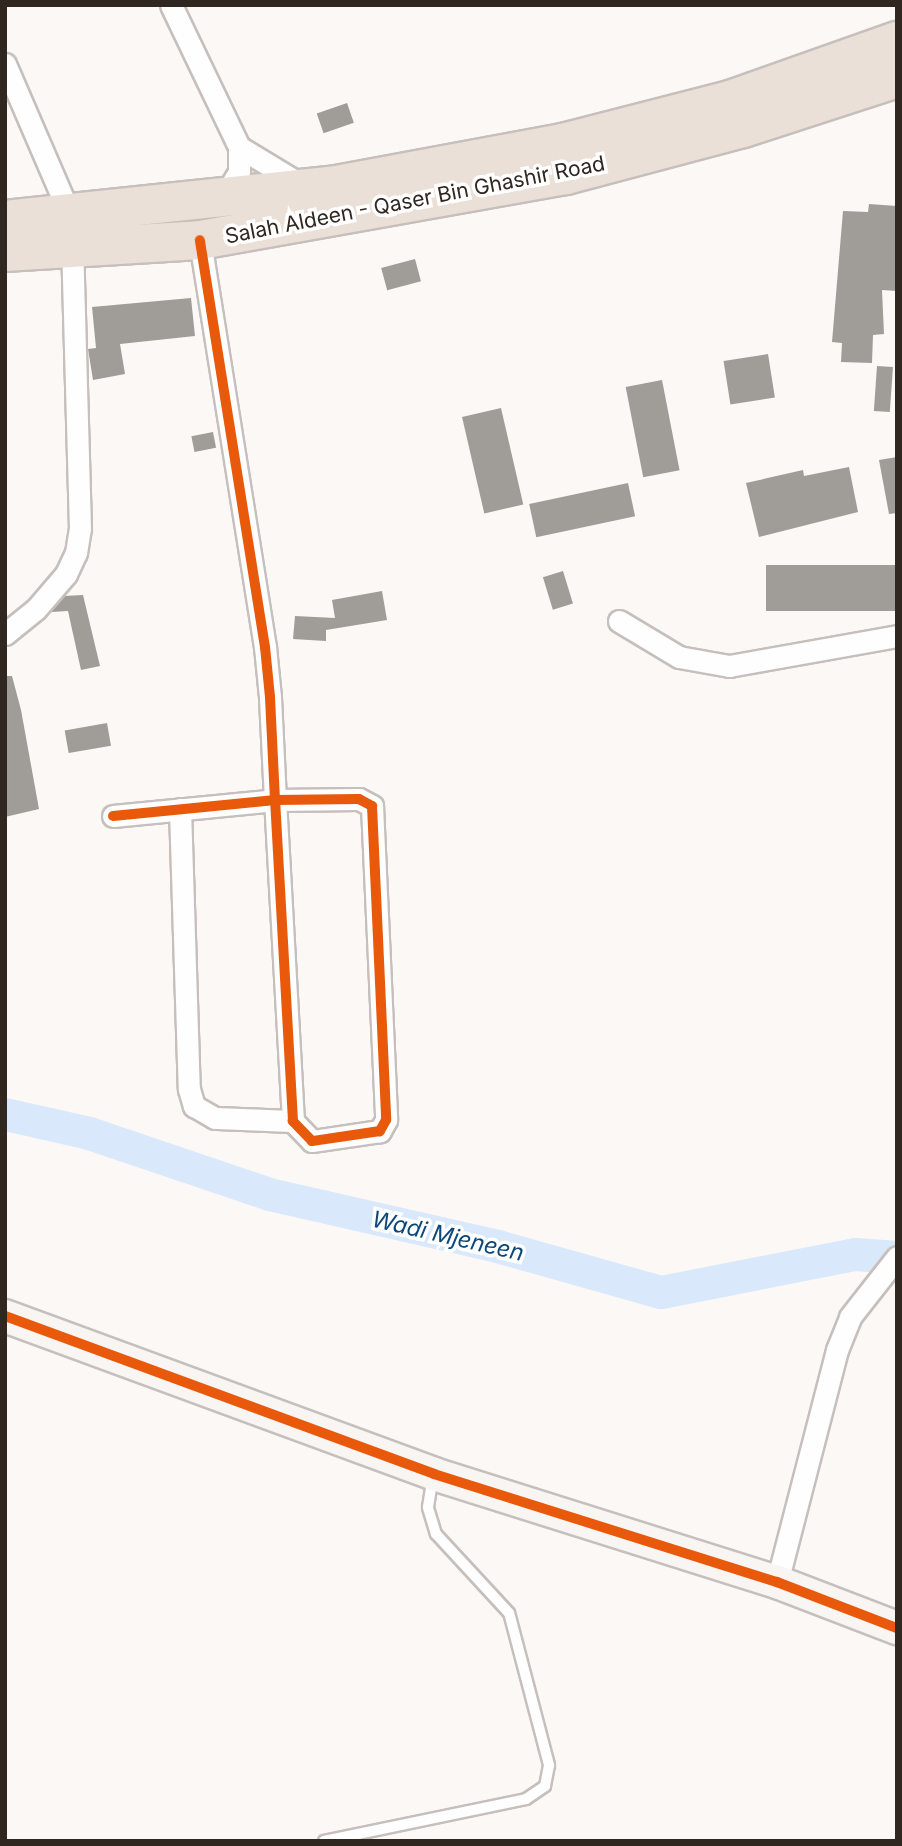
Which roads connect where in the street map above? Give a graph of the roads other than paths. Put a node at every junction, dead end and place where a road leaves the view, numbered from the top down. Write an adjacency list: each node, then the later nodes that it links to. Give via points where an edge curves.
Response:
1 (171, 5): 5 (street)
2 (897, 41): 6 (highway, via 730,100 563,143)
3 (5, 64): 9 (street)
4 (897, 78): 10 (highway, Salah Aldeen - Qaser Bin Ghashir Road, via 743,128 566,175)
5 (239, 147): 6 (street, via 276,172); 7 (street, via 239,172)
6 (313, 188): 7 (highway)
7 (222, 200): 9 (highway)
8 (5, 220): 9 (highway)
9 (71, 232): 10 (highway, Salah Aldeen - Qaser Bin Ghashir Road); 11 (highway, Salah Aldeen - Qaser Bin Ghashir Road); 13 (street, via 80,530 76,553 65,574 36,609)
10 (200, 240): 15 (street, via 257,582)
11 (5, 252)
12 (619, 621): 14 (street, via 680,657 729,666)
13 (5, 634)
14 (897, 636)
15 (275, 800): 16 (street); 18 (street); 18 (street, via 359,799 372,806 377,835 385,1127 372,1135 312,1142)
16 (180, 810): 17 (street); 18 (street, via 189,1089 194,1106 215,1118)
17 (113, 816)
18 (293, 1121)
19 (897, 1256): 22 (street, via 870,1288 836,1350)
20 (5, 1316): 21 (street)
21 (434, 1474): 22 (street); 24 (lane, via 428,1507 436,1534 509,1613 549,1765 545,1786 526,1799)
22 (777, 1582): 23 (street)
23 (897, 1628)
24 (324, 1841)

